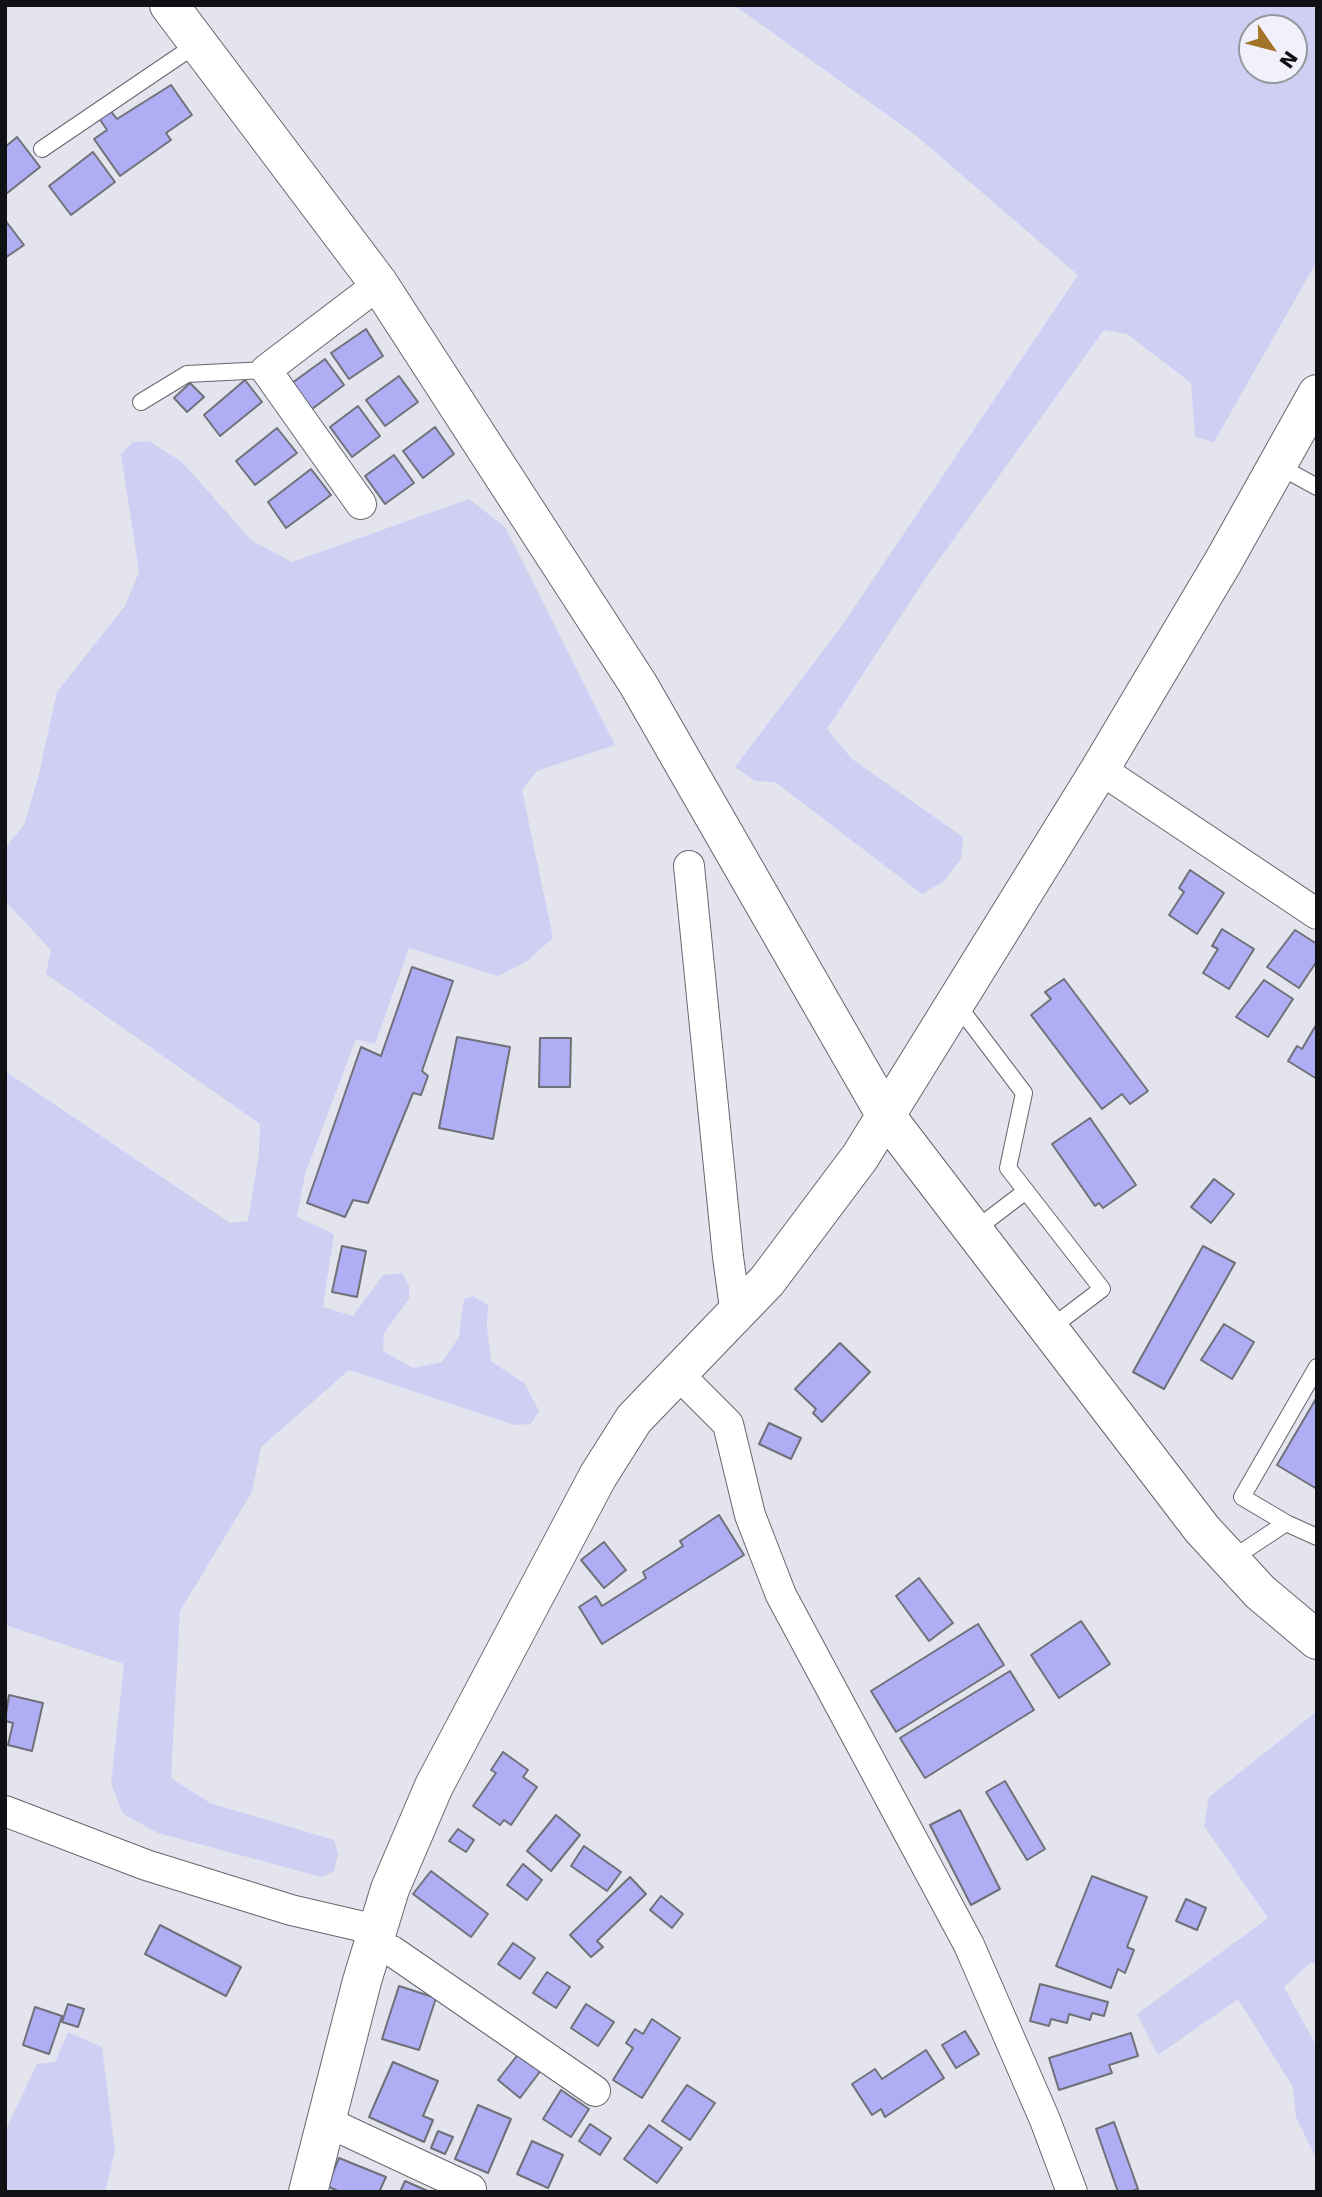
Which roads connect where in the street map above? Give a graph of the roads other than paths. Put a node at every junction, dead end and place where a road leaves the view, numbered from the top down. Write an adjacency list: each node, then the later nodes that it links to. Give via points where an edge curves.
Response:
1 (169, 5): 2 (street)
2 (197, 44): 3 (lane); 4 (street)
3 (42, 149)
4 (379, 284): 5 (street); 15 (street, via 638,684)
5 (266, 370): 7 (lane, via 187,374); 10 (street)
6 (1317, 394): 8 (street)
7 (141, 402)
8 (1277, 465): 9 (lane); 11 (street)
9 (1317, 487)
10 (361, 504)
11 (1100, 769): 13 (street); 14 (street)
12 (689, 866): 18 (street)
13 (1317, 914)
14 (956, 1003): 15 (street); 16 (lane, via 1024,1093 1008,1168)
15 (886, 1116): 17 (street); 18 (street, via 799,1241)
16 (1026, 1191): 17 (lane); 19 (lane, via 1102,1289)
17 (972, 1232): 19 (street)
18 (736, 1315): 21 (street)
19 (1047, 1330): 24 (street)
20 (1317, 1367): 22 (lane, via 1242,1497)
21 (678, 1374): 27 (street, via 634,1419 557,1549 434,1786); 32 (street, via 728,1424 750,1515 781,1595 969,1945)
22 (1286, 1523): 23 (lane); 24 (lane)
23 (1317, 1537)
24 (1230, 1560): 25 (street)
25 (1317, 1640)
26 (5, 1811): 27 (street, via 146,1865)
27 (374, 1938): 28 (street); 29 (street)
28 (595, 2091)
29 (326, 2121): 30 (street); 31 (street)
30 (471, 2189)
31 (308, 2192)
32 (1072, 2192)

